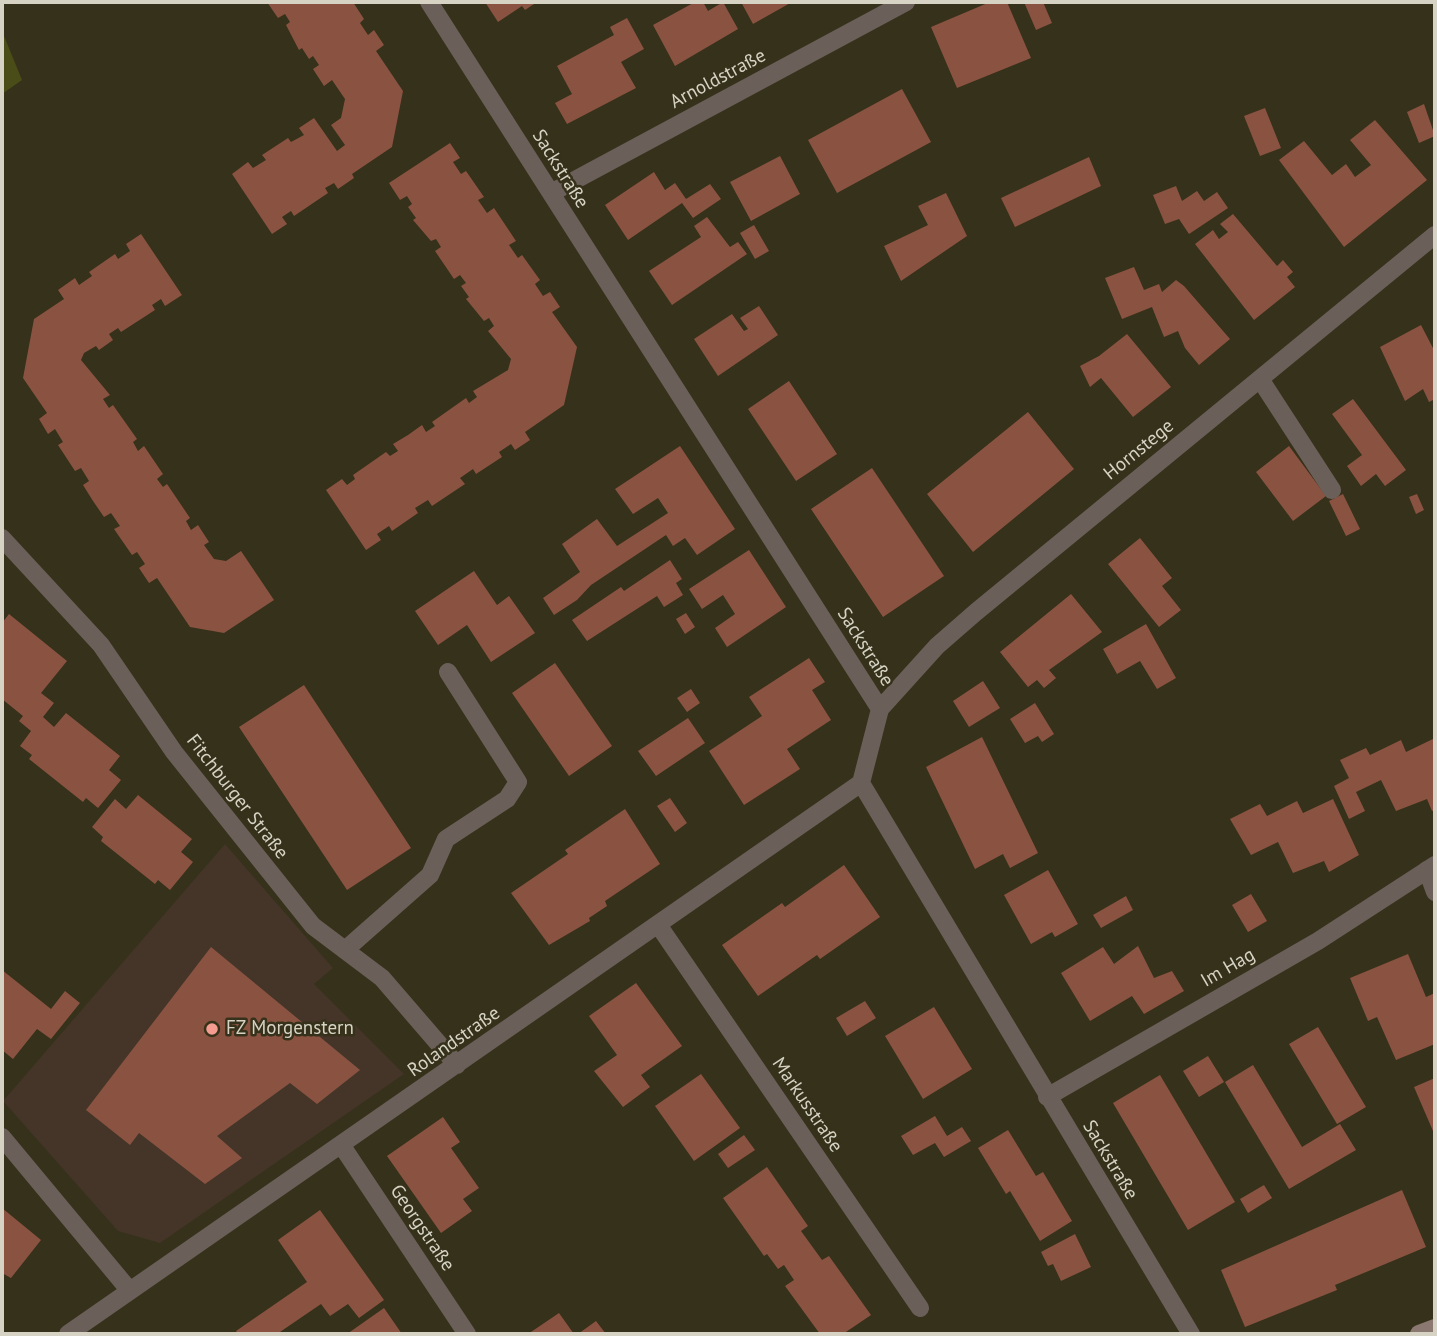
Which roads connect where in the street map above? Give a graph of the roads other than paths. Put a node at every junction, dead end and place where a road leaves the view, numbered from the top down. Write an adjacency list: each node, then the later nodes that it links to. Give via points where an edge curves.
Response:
1 (429, 2): 3 (street, Sackstraße)
2 (906, 2): 3 (street, Arnoldstraße)
3 (551, 193): 9 (street, Sackstraße)
4 (1435, 235): 5 (street, Hornstege)
5 (1260, 379): 6 (street); 9 (street, Hornstege, via 966,620)
6 (1332, 490)
7 (2, 538): 14 (street, Fitchburger Straße, via 101,645 174,752 313,926)
8 (448, 672): 14 (street, via 518,782 507,799 446,839 429,875)
9 (880, 709): 10 (street, Sackstraße)
10 (861, 783): 13 (street, Rolandstraße); 16 (street, Sackstraße)
11 (1431, 868): 12 (street, Im Hag); 16 (street, Im Hag, via 1318,941)
12 (1435, 892)
13 (659, 926): 15 (street, Rolandstraße); 20 (street, Markusstraße)
14 (345, 950): 15 (street, Fitchburger Straße, via 382,978)
15 (457, 1065): 18 (street, Rolandstraße)
16 (1047, 1097): 24 (street, Sackstraße)
17 (2, 1137): 19 (street)
18 (342, 1146): 19 (street, Rolandstraße); 23 (street, Georgstraße)
19 (130, 1290): 22 (street, Rolandstraße)
20 (920, 1308)
21 (1435, 1328): 25 (street)
22 (68, 1334)
23 (467, 1334)
24 (1191, 1334)
25 (1419, 1334)

